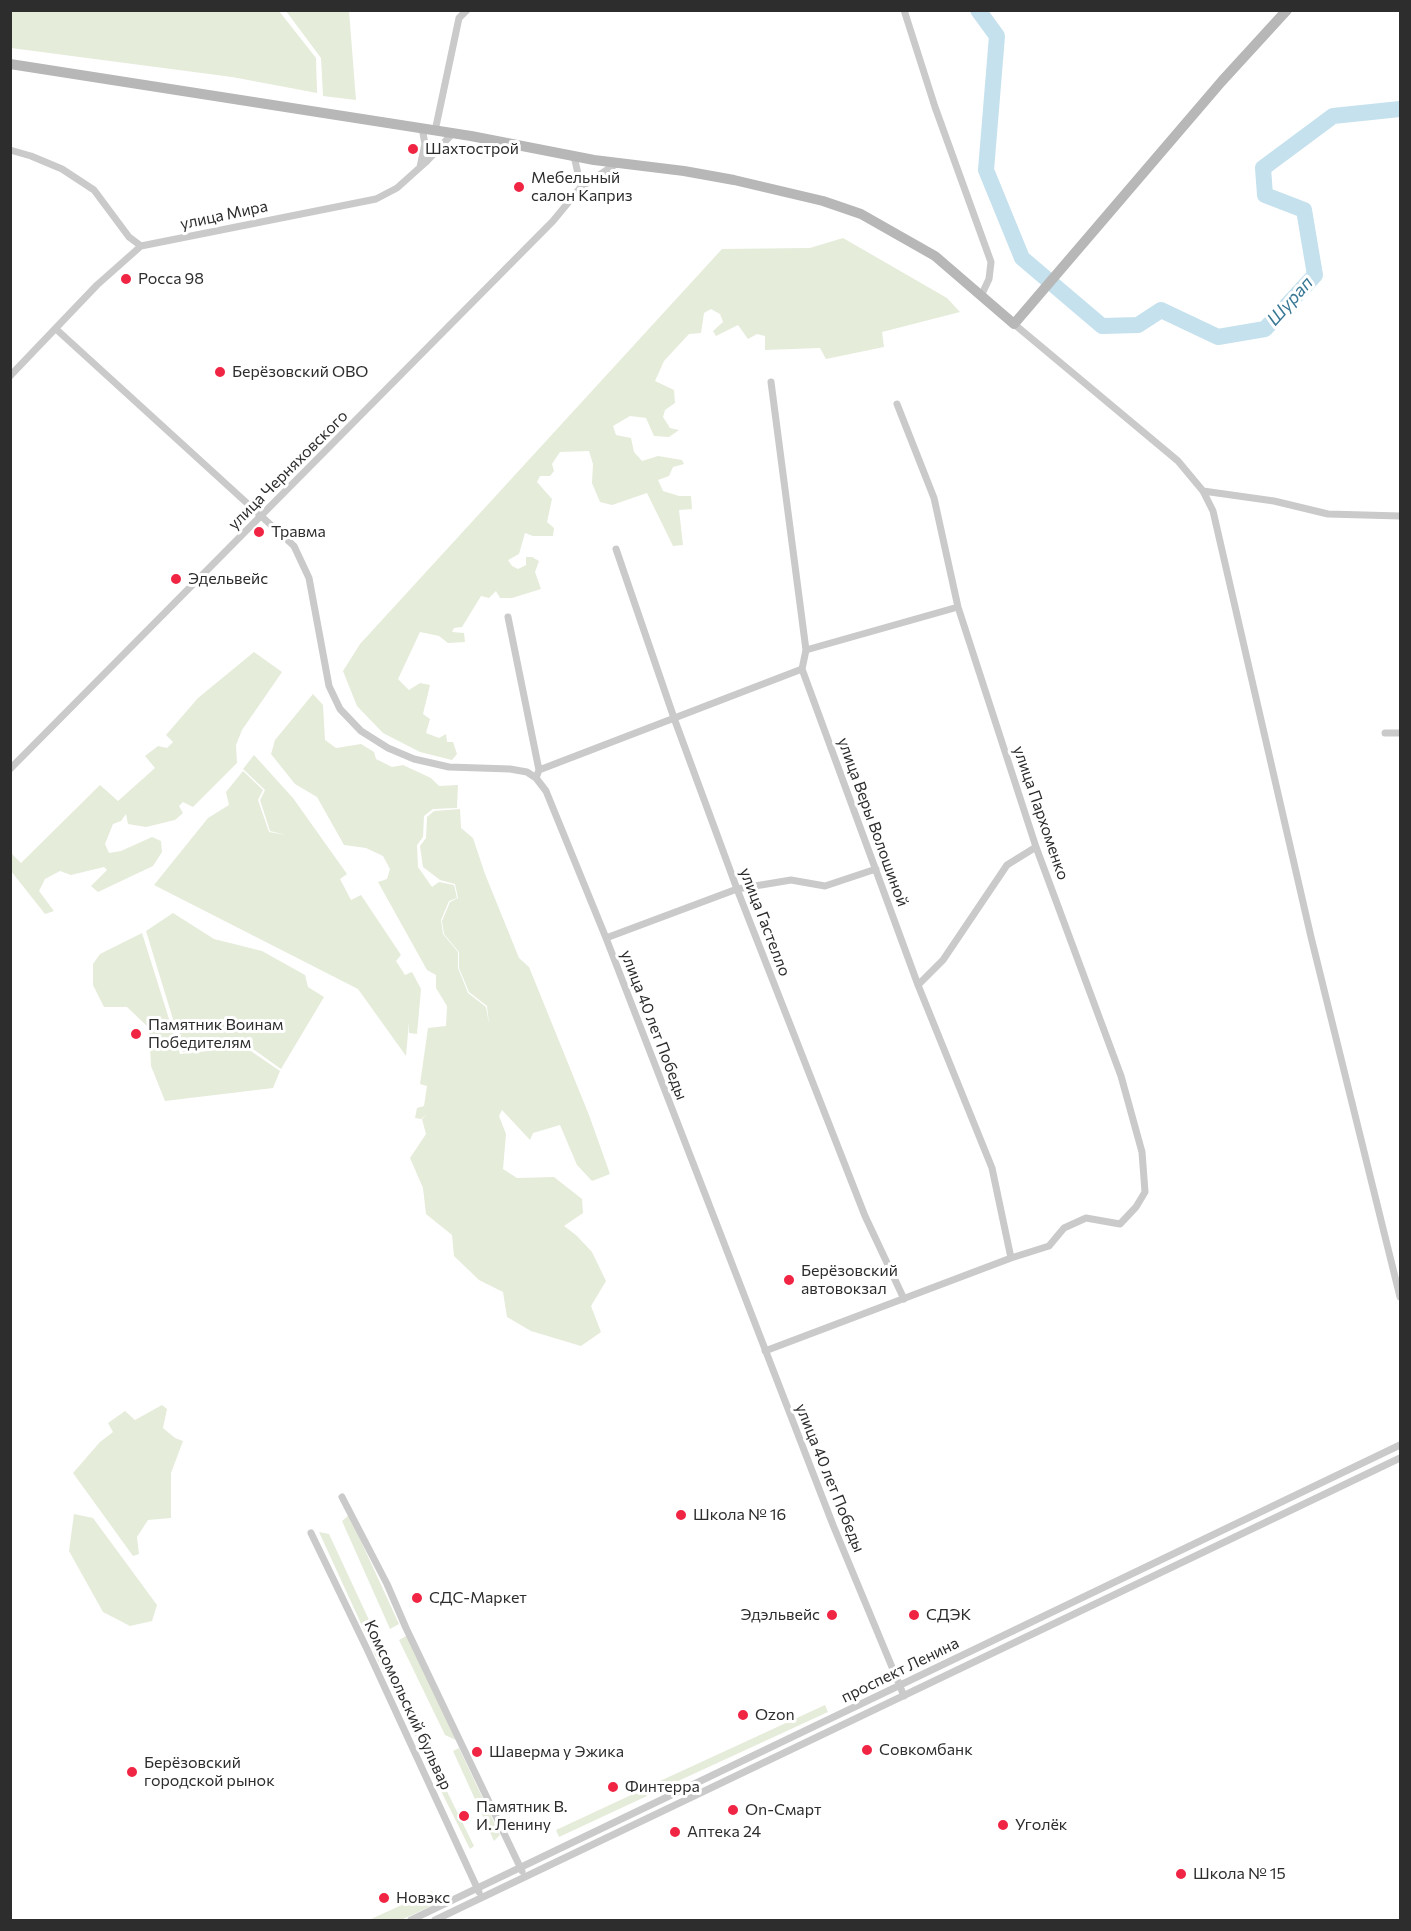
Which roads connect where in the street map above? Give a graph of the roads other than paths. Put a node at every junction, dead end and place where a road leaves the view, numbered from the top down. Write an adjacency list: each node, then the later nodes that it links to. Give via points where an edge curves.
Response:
1 (467, 10): 6 (street, via 459,18)
2 (904, 10): 14 (street, via 991,261 989,279)
3 (1287, 10): 15 (main road)
4 (10, 64): 5 (main road)
5 (422, 128): 6 (main road); 11 (street)
6 (435, 131): 7 (main road)
7 (453, 133): 9 (main road); 11 (street, улица Мира)
8 (10, 150): 13 (street, via 62,169 94,190 129,237)
9 (574, 156): 10 (main road); 12 (street)
10 (618, 162): 12 (street, улица Черняховского); 14 (main road, via 745,183 861,214 935,256)
11 (420, 167): 13 (street, улица Мира, via 397,188 376,199)
12 (581, 187): 21 (street, улица Черняховского, via 553,221)
13 (141, 246): 16 (street)
14 (981, 296): 15 (main road)
15 (1014, 324): 20 (street, via 1178,461)
16 (56, 329): 17 (street); 21 (street)
17 (10, 376)
18 (771, 382): 26 (street)
19 (897, 404): 24 (street, улица Пархоменко, via 933,498)
20 (1203, 491): 22 (street, via 1274,501 1328,514); 40 (street, via 1213,511 1311,937)
21 (262, 516): 31 (street, улица Черняховского); 33 (street, via 294,546 309,578 329,686 340,709 361,731 414,759 449,767 510,769)
22 (1401, 516)
23 (616, 549): 28 (street, улица Гастелло)
24 (958, 607): 26 (street); 34 (street, улица Пархоменко)
25 (508, 617): 32 (street)
26 (806, 650): 27 (street)
27 (802, 669): 28 (street); 35 (street, улица Веры Волошиной)
28 (674, 718): 32 (street); 36 (street, улица Гастелло)
29 (1385, 733): 30 (street)
30 (1401, 733)
31 (10, 770)
32 (539, 770): 33 (street)
33 (536, 778): 37 (street, улица 40 лет Победы, via 546,791)
34 (1036, 847): 38 (street, via 1007,865 943,960); 39 (street, улица Пархоменко, via 1121,1076 1142,1152 1145,1192 1120,1224 1086,1218 1064,1228 1049,1246)
35 (876, 869): 36 (street, via 825,886 791,880); 38 (street, улица Веры Волошиной)
36 (737, 889): 37 (street); 41 (street, улица Гастелло, via 865,1216)
37 (606, 938): 42 (street, улица 40 лет Победы)
38 (918, 985): 39 (street, улица Веры Волошиной, via 992,1168)
39 (1011, 1258): 41 (street)
40 (1401, 1297)
41 (904, 1299): 42 (street)
42 (765, 1351): 47 (street, улица 40 лет Победы)
43 (1401, 1445): 47 (street, проспект Ленина)
44 (1401, 1458): 48 (street, проспект Ленина)
45 (342, 1497): 49 (street, Комсомольский бульвар)
46 (311, 1533): 51 (street, Комсомольский бульвар)
47 (899, 1685): 48 (street, улица 40 лет Победы); 49 (street, проспект Ленина)
48 (904, 1696): 50 (street, проспект Ленина)
49 (520, 1867): 50 (street, Комсомольский бульвар); 51 (street, проспект Ленина)
50 (525, 1877): 52 (street, проспект Ленина)
51 (477, 1888): 52 (street, Комсомольский бульвар); 53 (street, проспект Ленина)
52 (482, 1898): 54 (street, проспект Ленина)
53 (411, 1920)
54 (435, 1920)

